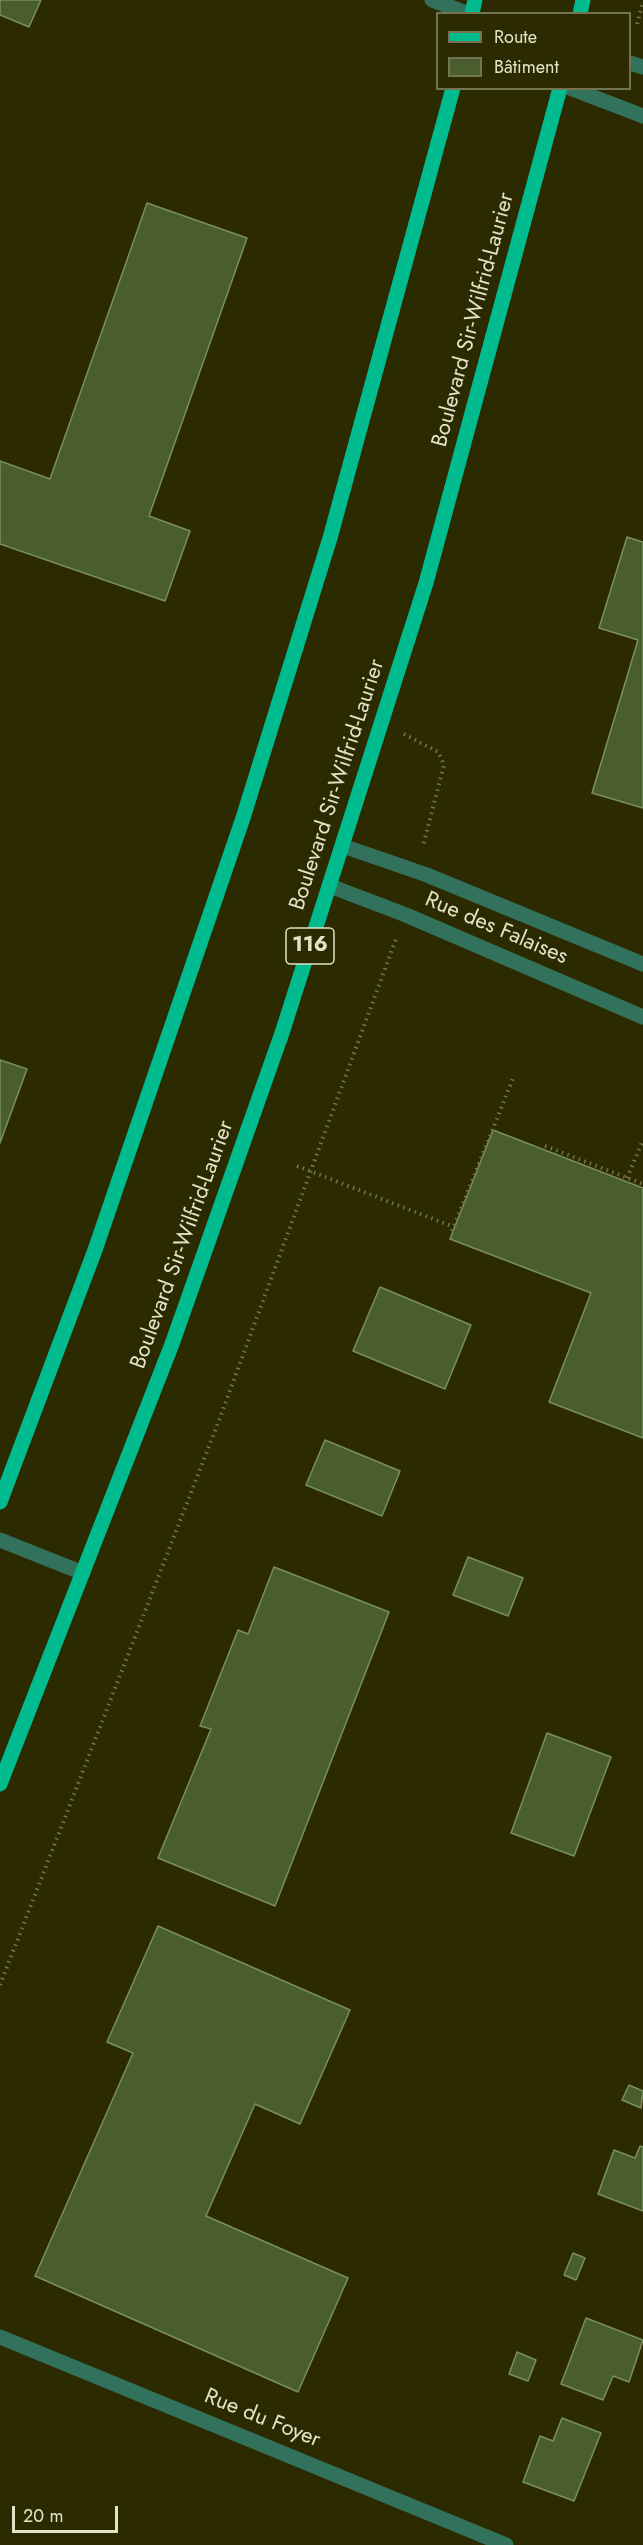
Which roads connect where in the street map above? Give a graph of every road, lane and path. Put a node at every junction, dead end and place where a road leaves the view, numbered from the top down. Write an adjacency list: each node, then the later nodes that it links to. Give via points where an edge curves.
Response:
1 (432, 0): 3 (street)
2 (643, 2): 4 (path)
3 (465, 12)
4 (637, 24)
5 (452, 90): 23 (main road, via 330,538 243,818 94,1250)
6 (559, 90): 10 (main road, Boulevard Sir-Wilfrid-Laurier / 116, via 429,572)
7 (575, 90): 8 (street)
8 (643, 116)
9 (428, 746): 11 (path, via 438,752 444,765)
10 (343, 846): 11 (street, Rue des Falaises); 12 (main road, Boulevard Sir-Wilfrid-Laurier / 116)
11 (417, 872): 14 (street, Rue des Falaises)
12 (330, 886): 13 (street, Rue des Falaises); 25 (main road, Boulevard Sir-Wilfrid-Laurier / 116, via 172,1344)
13 (405, 915): 15 (street, Rue des Falaises); 20 (path)
14 (643, 964)
15 (643, 1017)
16 (514, 1076): 20 (path, via 453,1229)
17 (643, 1140): 21 (path)
18 (545, 1146): 21 (path)
19 (297, 1166): 20 (path)
20 (312, 1171): 27 (path, via 160,1578)
21 (627, 1178): 22 (path)
22 (643, 1184)
23 (0, 1502)
24 (0, 1540): 25 (street)
25 (83, 1573): 26 (main road, Boulevard Sir-Wilfrid-Laurier / 116)
26 (0, 1784)
27 (0, 1985)
28 (0, 2337): 29 (street, Rue du Foyer)
29 (506, 2545)

